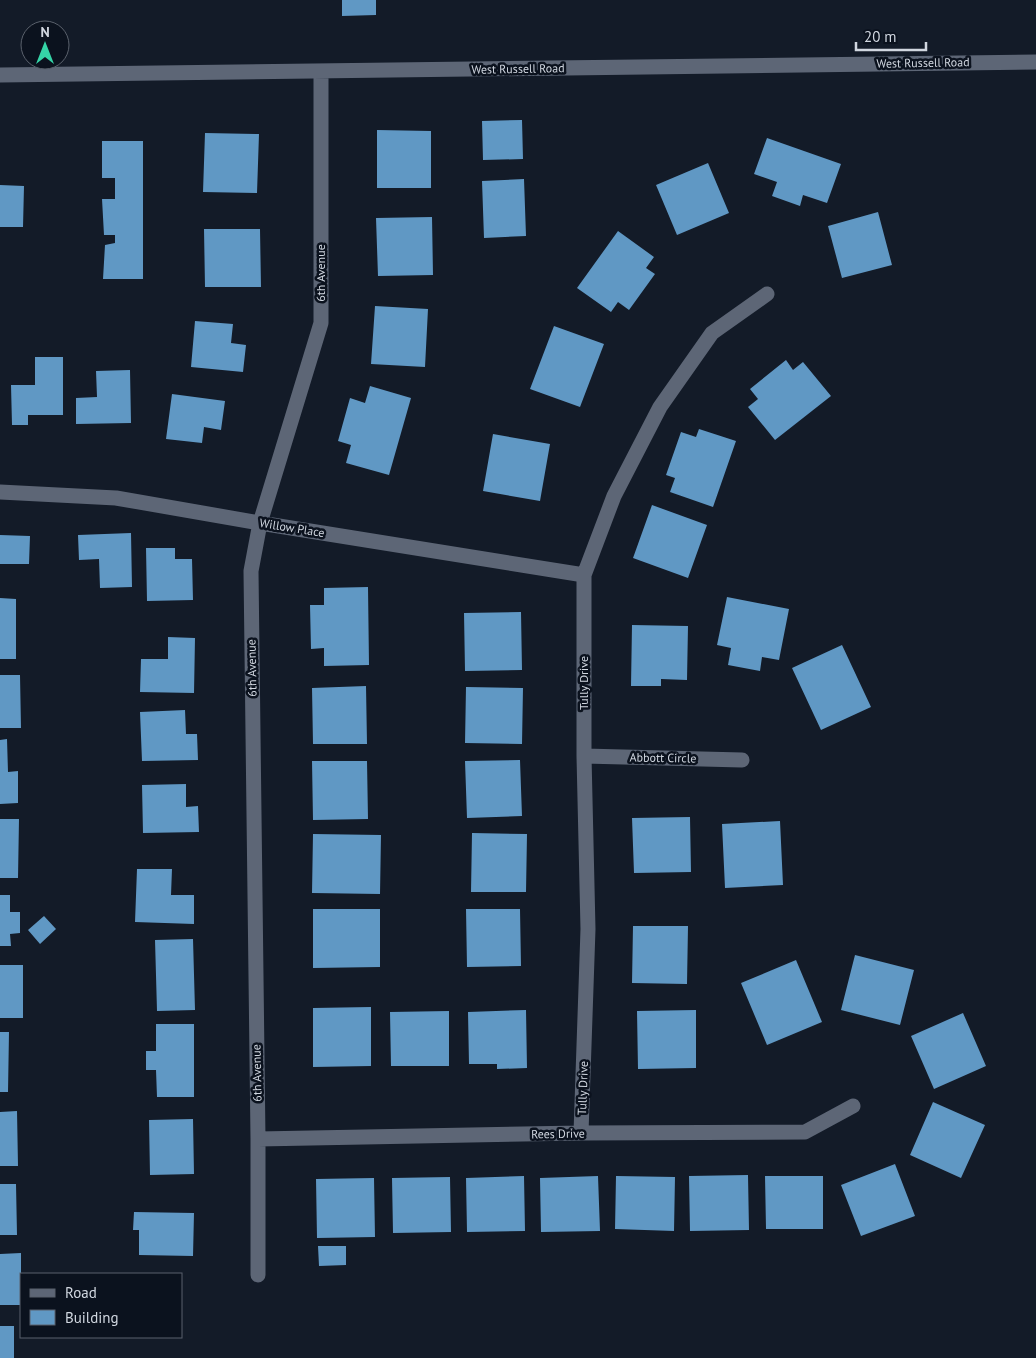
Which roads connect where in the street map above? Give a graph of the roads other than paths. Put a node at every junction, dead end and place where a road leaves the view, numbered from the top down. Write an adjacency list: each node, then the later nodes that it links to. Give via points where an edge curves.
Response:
1 (1036, 62): 2 (street, West Russell Road)
2 (321, 71): 3 (street, West Russell Road); 6 (street, 6th Avenue, via 321,322)
3 (0, 75)
4 (767, 294): 7 (street, Tully Drive, via 712,333 660,406 614,496)
5 (0, 492): 6 (street, Willow Place, via 116,498)
6 (260, 523): 7 (street, Willow Place); 12 (street, 6th Avenue, via 251,571)
7 (584, 575): 8 (street, Tully Drive)
8 (584, 756): 9 (street, Abbott Circle); 11 (street, Tully Drive, via 588,929)
9 (742, 760)
10 (853, 1106): 11 (street, Rees Drive, via 805,1132)
11 (581, 1133): 12 (street, Rees Drive)
12 (258, 1139): 13 (street, 6th Avenue)
13 (258, 1275)

